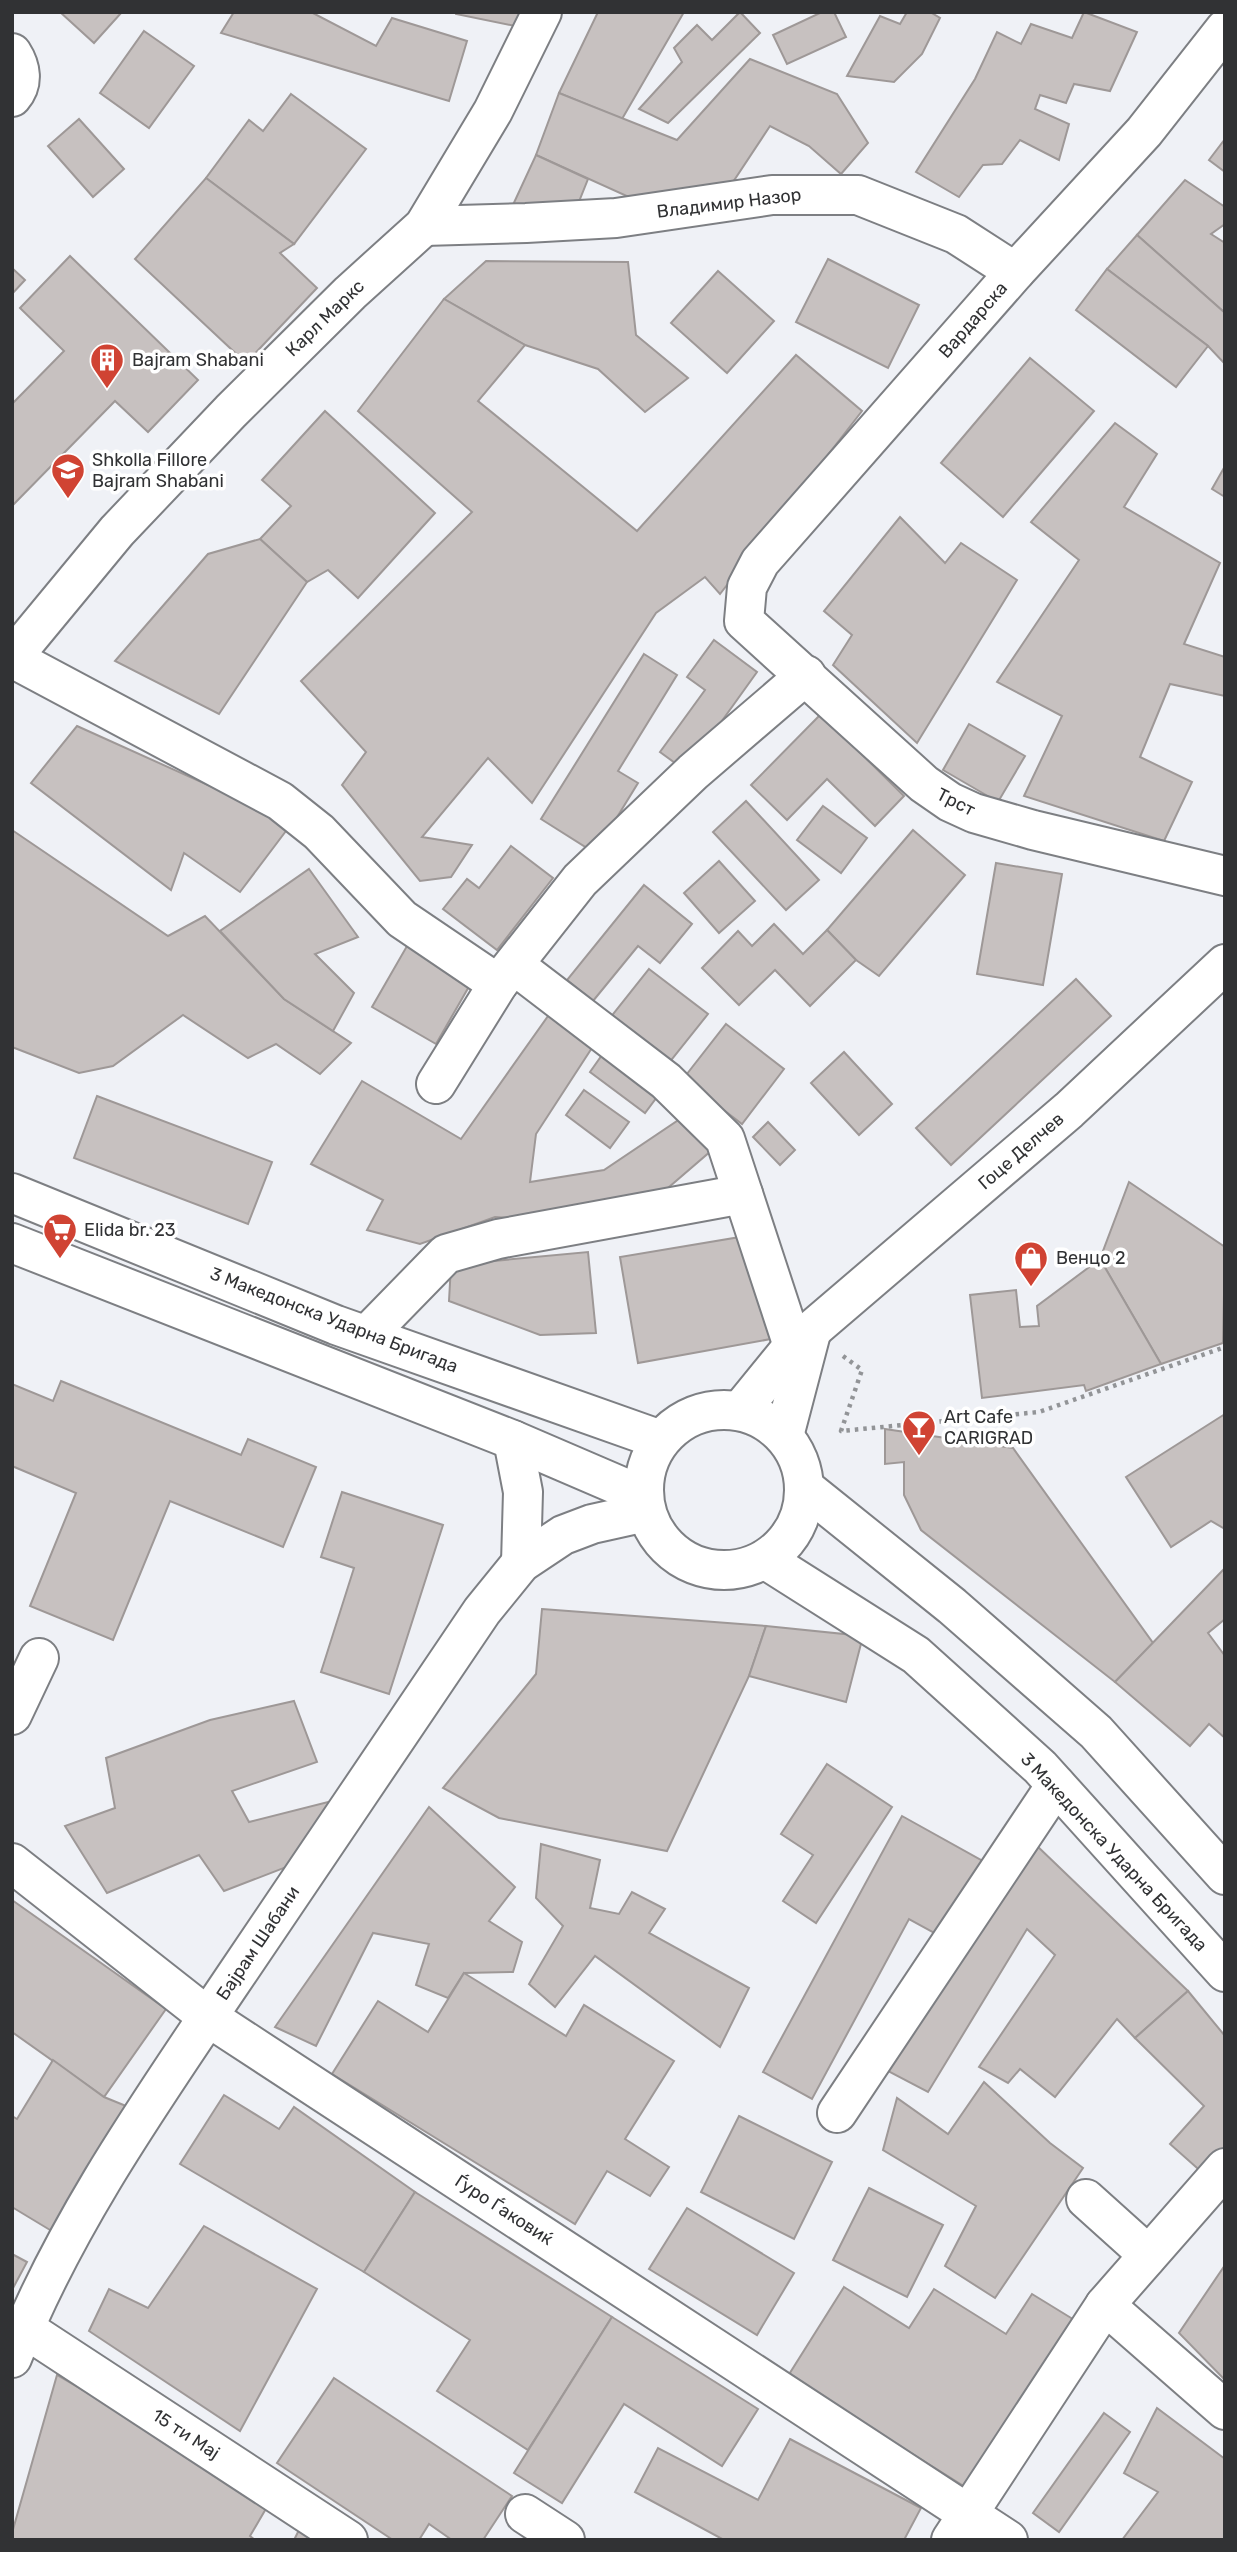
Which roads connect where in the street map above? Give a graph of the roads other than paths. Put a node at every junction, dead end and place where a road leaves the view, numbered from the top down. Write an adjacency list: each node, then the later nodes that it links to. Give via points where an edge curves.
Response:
1 (542, 12): 3 (street, Карл Маркс, via 493,111)
2 (1225, 29): 4 (street, Вардарска, via 1144,132)
3 (424, 226): 4 (street, Владимир Назор, via 616,218 772,195 858,195 956,234); 6 (street, Карл Маркс, via 230,411 117,531)
4 (1015, 272): 5 (street, Вардарска, via 760,562 747,587)
5 (744, 621): 7 (street, Трст)
6 (12, 658): 10 (street, via 280,801 319,832 402,919)
7 (806, 675): 8 (street, Трст, via 924,785 950,802 1033,830); 10 (street, via 693,772 580,880)
8 (1225, 876)
9 (1225, 964): 16 (street, Гоце Делчев, via 1069,1110)
10 (506, 975): 11 (street); 13 (street, via 666,1081 724,1139)
11 (436, 1084)
12 (12, 1193): 15 (street, 3 Македонска Ударна Бригада)
13 (743, 1194): 15 (street, via 498,1238 446,1254); 16 (street)
14 (12, 1243): 20 (street)
15 (367, 1335): 19 (street, 3 Македонска Ударна Бригада)
16 (802, 1339): 17 (street, Гоце Делчев); 18 (street)
17 (740, 1411): 18 (street, via 764,1420); 19 (street, via 704,1412)
18 (784, 1436): 21 (street, via 799,1460)
19 (658, 1439): 22 (street, via 646,1467)
20 (513, 1440): 22 (street); 23 (street)
21 (805, 1488): 24 (street, via 800,1516 787,1541); 29 (street, via 952,1606 1096,1732)
22 (649, 1516): 23 (street, Бајрам Шабани, via 592,1524 563,1535); 24 (street, via 692,1564 729,1571)
23 (530, 1557): 31 (street, Бајрам Шабани, via 482,1611)
24 (766, 1560): 27 (street, 3 Македонска Ударна Бригада, via 916,1654)
25 (39, 1658): 26 (street)
26 (12, 1715)
27 (1056, 1785): 30 (street, 3 Македонска Ударна Бригада); 32 (street)
28 (12, 1863): 31 (street, Ѓуро Ѓаковиќ)
29 (1225, 1875)
30 (1225, 1972)
31 (208, 2017): 37 (street, Бајрам Шабани, via 97,2185); 40 (street, Ѓуро Ѓаковиќ)
32 (836, 2113)
33 (1225, 2168): 35 (street)
34 (1086, 2199): 35 (street)
35 (1146, 2258): 36 (street)
36 (1105, 2305): 38 (street); 40 (street)
37 (18, 2343): 41 (street, 15 ти Мај)
38 (1225, 2410)
39 (525, 2514): 42 (street)
40 (960, 2526): 43 (street, Ѓуро Ѓаковиќ)
41 (348, 2540)
42 (565, 2540)
43 (1008, 2540)

